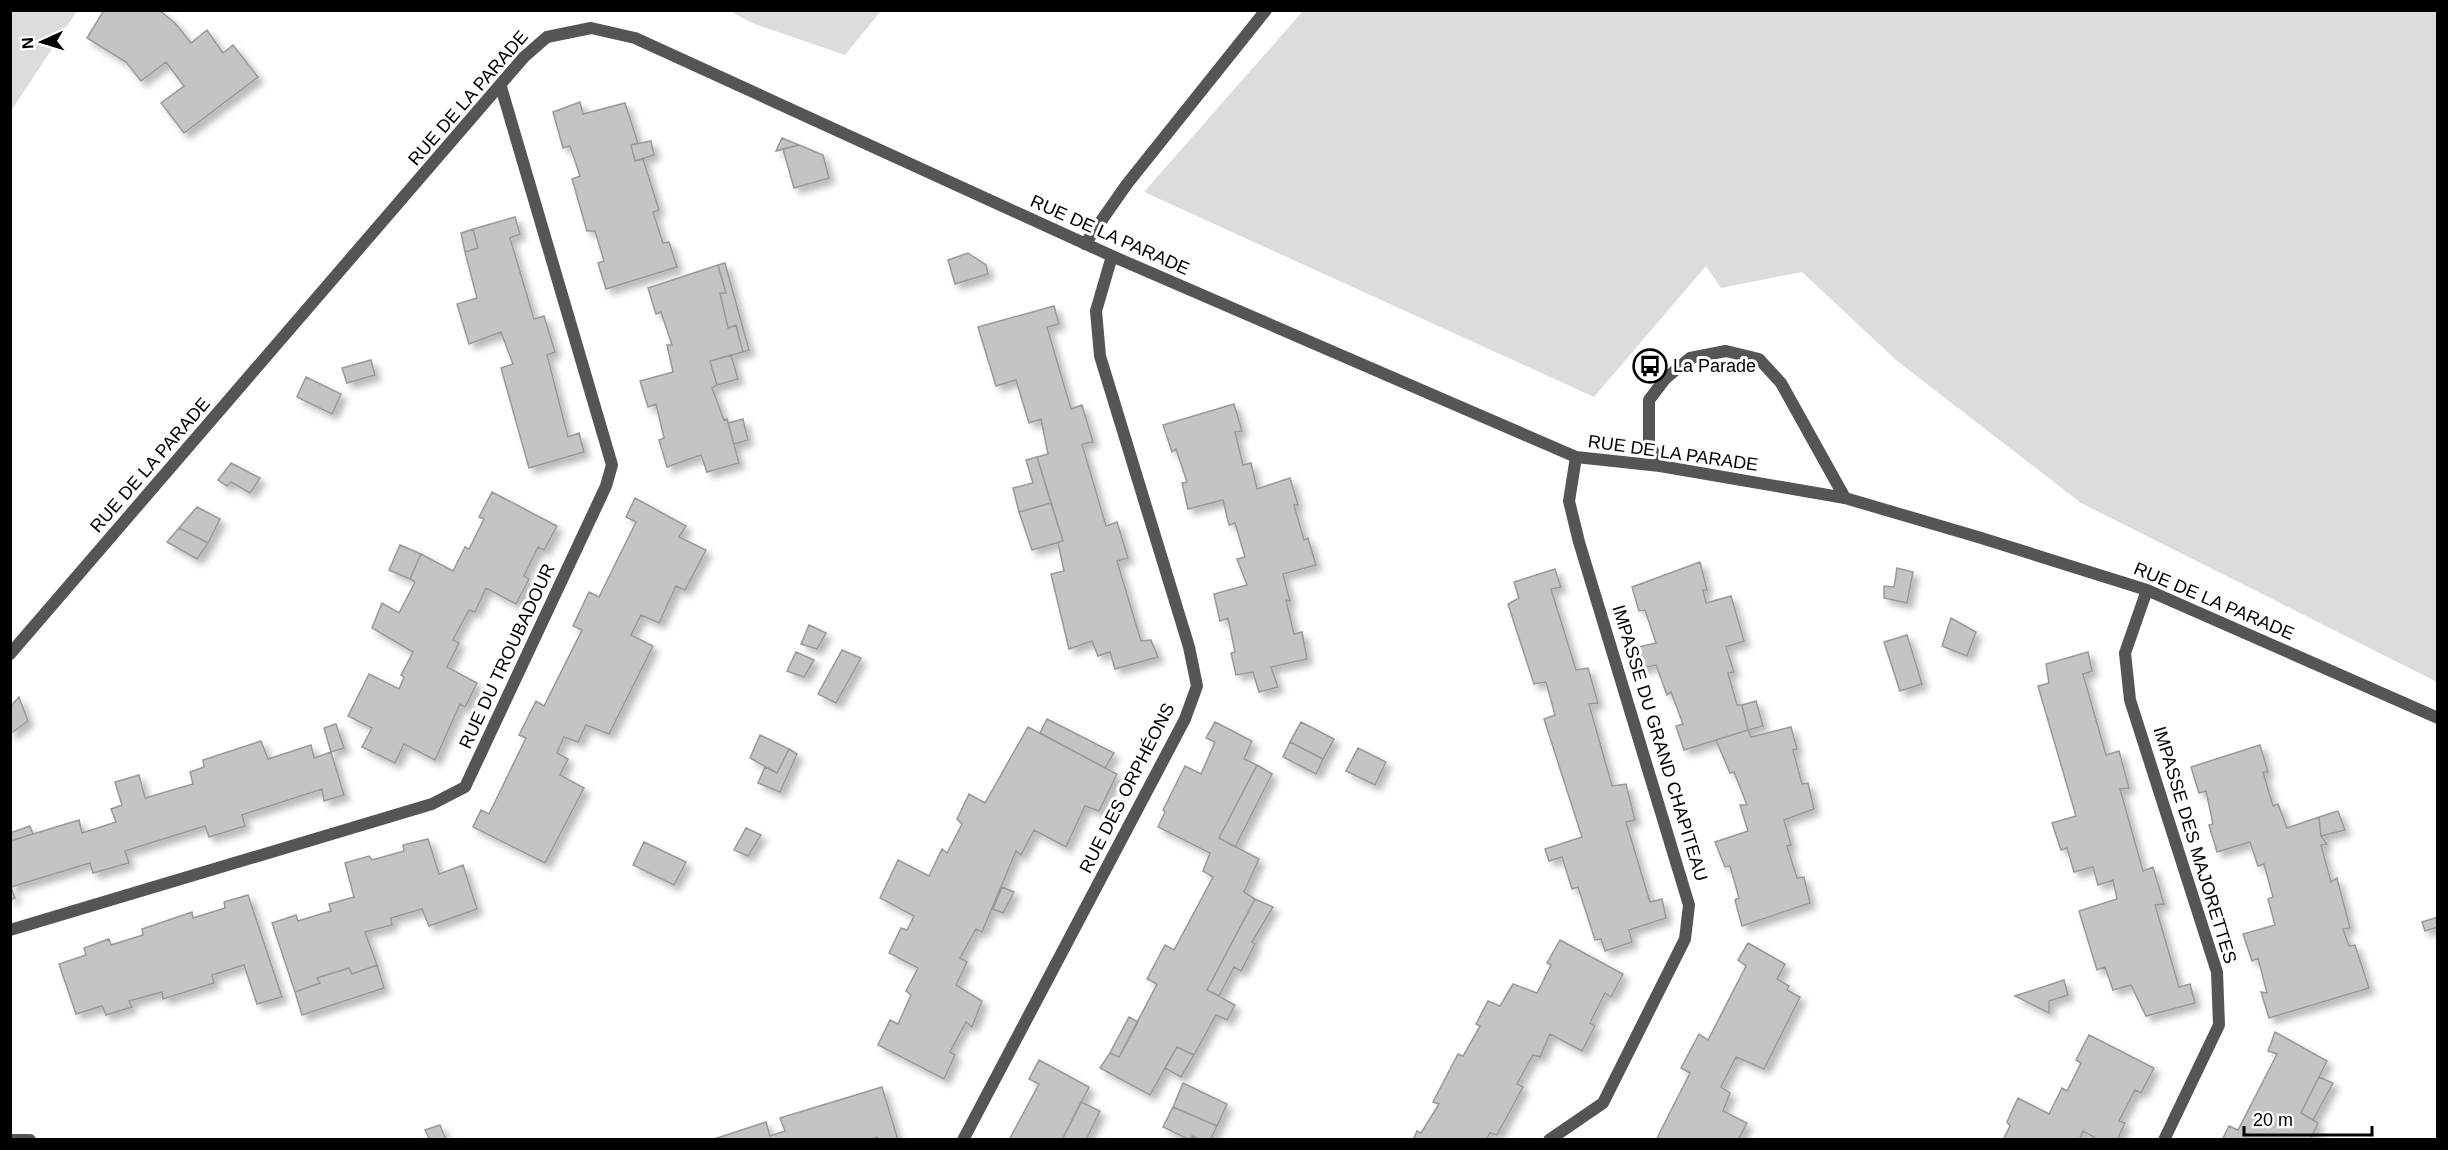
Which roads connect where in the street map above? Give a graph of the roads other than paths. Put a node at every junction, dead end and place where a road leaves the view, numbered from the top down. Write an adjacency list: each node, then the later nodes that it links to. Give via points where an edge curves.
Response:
1 (1266, 10): 3 (street, via 1127,184)
2 (501, 87): 3 (street, RUE DE LA PARADE, via 524,57 547,37 591,28 635,38); 9 (street, RUE DE LA PARADE); 11 (street, RUE DU TROUBADOUR, via 612,465 606,486 465,787 432,804)
3 (1085, 244): 4 (street, RUE DE LA PARADE)
4 (1112, 256): 5 (street, RUE DE LA PARADE); 14 (street, RUE DES ORPHÉONS, via 1096,311 1100,356 1189,647 1197,686 1185,719)
5 (1576, 457): 6 (street, RUE DE LA PARADE); 15 (street, IMPASSE DU GRAND CHAPITEAU, via 1569,501 1689,905 1685,939 1603,1103)
6 (1659, 466): 7 (street, RUE DE LA PARADE); 7 (street, via 1649,443 1649,400 1665,379 1690,358 1726,351 1759,359 1781,383)
7 (1845, 498): 8 (street, RUE DE LA PARADE)
8 (2147, 590): 10 (street, RUE DE LA PARADE); 16 (street, IMPASSE DES MAJORETTES, via 2125,653 2130,700 2217,972 2219,1025)
9 (10, 654)
10 (2438, 718)
11 (10, 930)
12 (12, 1140): 13 (street)
13 (30, 1140)
14 (963, 1140)
15 (1549, 1140)
16 (2164, 1140)

